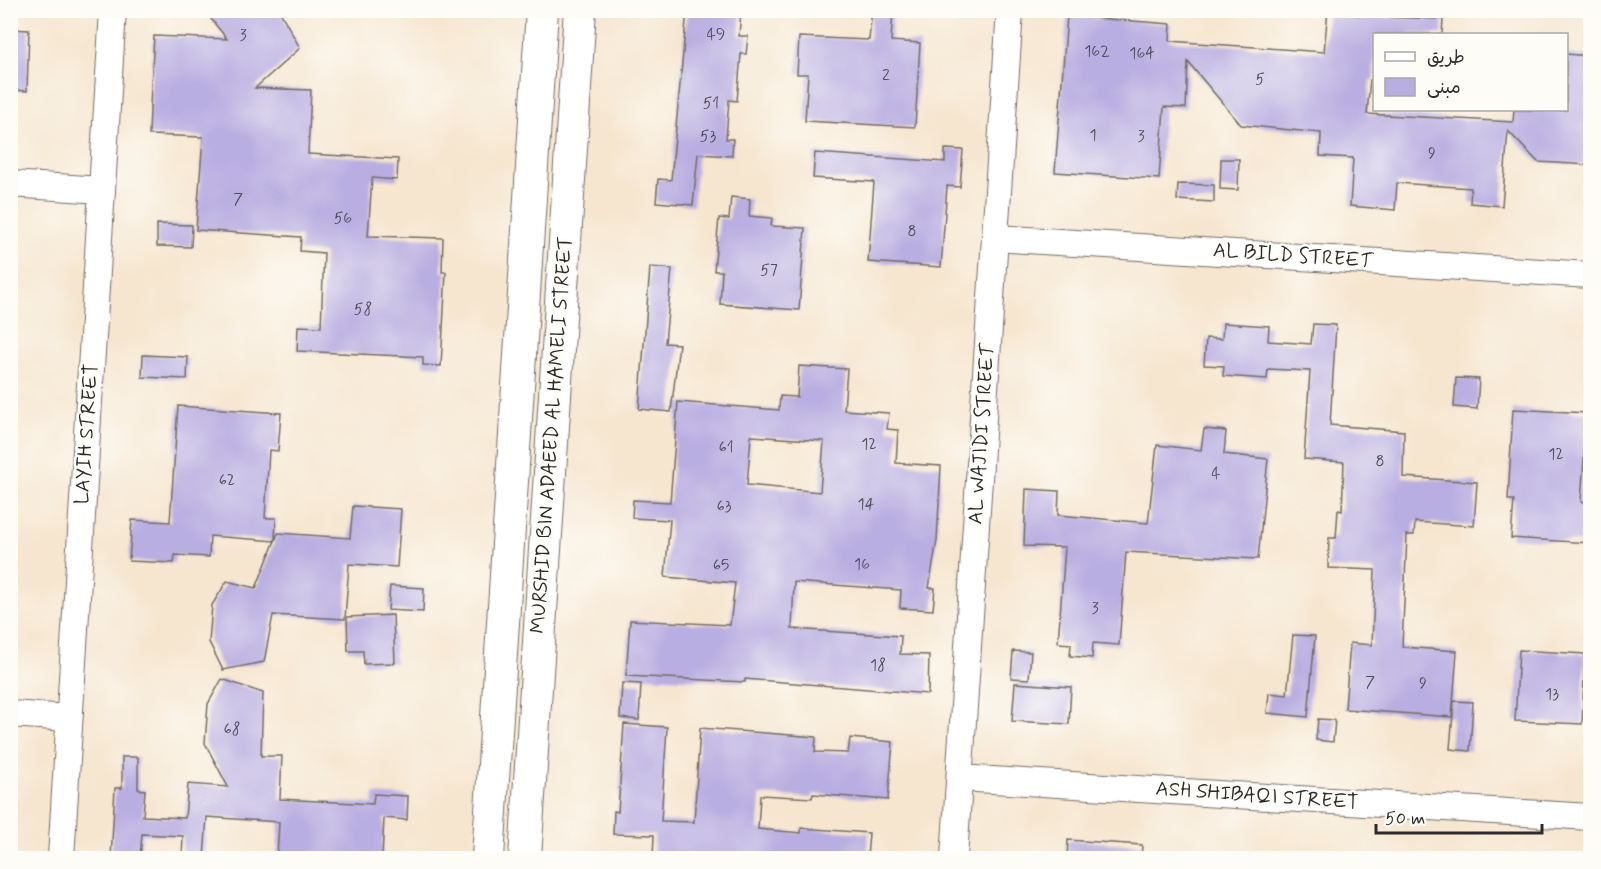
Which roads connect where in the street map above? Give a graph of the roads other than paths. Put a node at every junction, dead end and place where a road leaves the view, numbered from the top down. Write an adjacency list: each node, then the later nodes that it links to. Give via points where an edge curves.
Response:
1 (113, 10): 6 (street, LAYIH STREET)
2 (542, 10): 14 (street, MURSHID BIN ADAEED AL HAMELI STREET)
3 (580, 10): 15 (street, MURSHID BIN ADAEED AL HAMELI STREET)
4 (1010, 10): 7 (street, AL WAJIDI STREET)
5 (10, 184): 6 (street)
6 (102, 190): 10 (street, LAYIH STREET)
7 (995, 238): 8 (street, AL BILD STREET); 11 (street, AL WAJIDI STREET)
8 (1590, 275)
9 (10, 714): 10 (street)
10 (69, 718): 13 (street, LAYIH STREET)
11 (960, 778): 12 (street, ASH SHIBAQI STREET); 16 (street, AL WAJIDI STREET)
12 (1590, 817)
13 (61, 858)
14 (488, 858)
15 (525, 858)
16 (954, 858)

